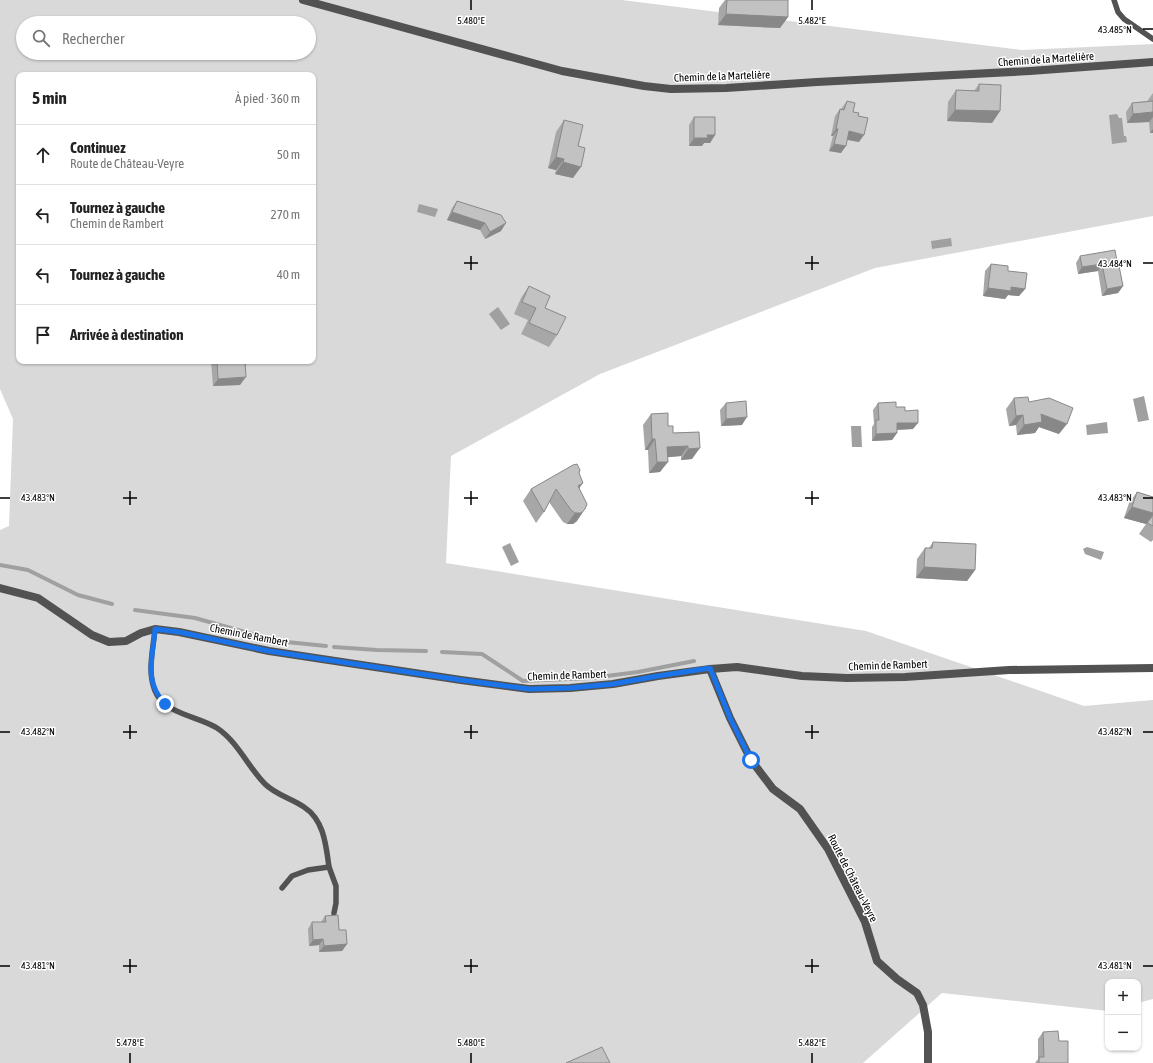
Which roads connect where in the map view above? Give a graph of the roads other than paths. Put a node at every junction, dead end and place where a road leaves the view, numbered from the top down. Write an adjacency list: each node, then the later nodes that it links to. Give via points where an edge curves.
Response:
1 (303, 0): 4 (street, Chemin de la Martelière, via 562,71 671,89 1030,72)
2 (1114, 0): 3 (lane, via 1118,12 1124,19)
3 (1153, 39)
4 (1153, 62)
5 (0, 588): 6 (street, Chemin de Rambert, via 38,598 92,635 109,642 126,641)
6 (155, 629): 7 (street, Chemin de Rambert, via 269,651 529,689 613,684); 9 (lane, via 151,676 158,696 177,711 218,728 264,783 275,792 304,807 314,816 326,843)
7 (710, 668): 8 (street, Chemin de Rambert, via 737,667 802,676 847,678 1009,670); 12 (street, Route de Château-Veyre, via 730,718 751,760 773,789 800,810 828,849 865,922 877,961 918,993 923,1004 928,1032)
8 (1153, 668)
9 (329, 867): 10 (lane, via 308,870 292,876); 11 (lane, via 336,886)
10 (282, 888)
11 (334, 913)
12 (928, 1063)

